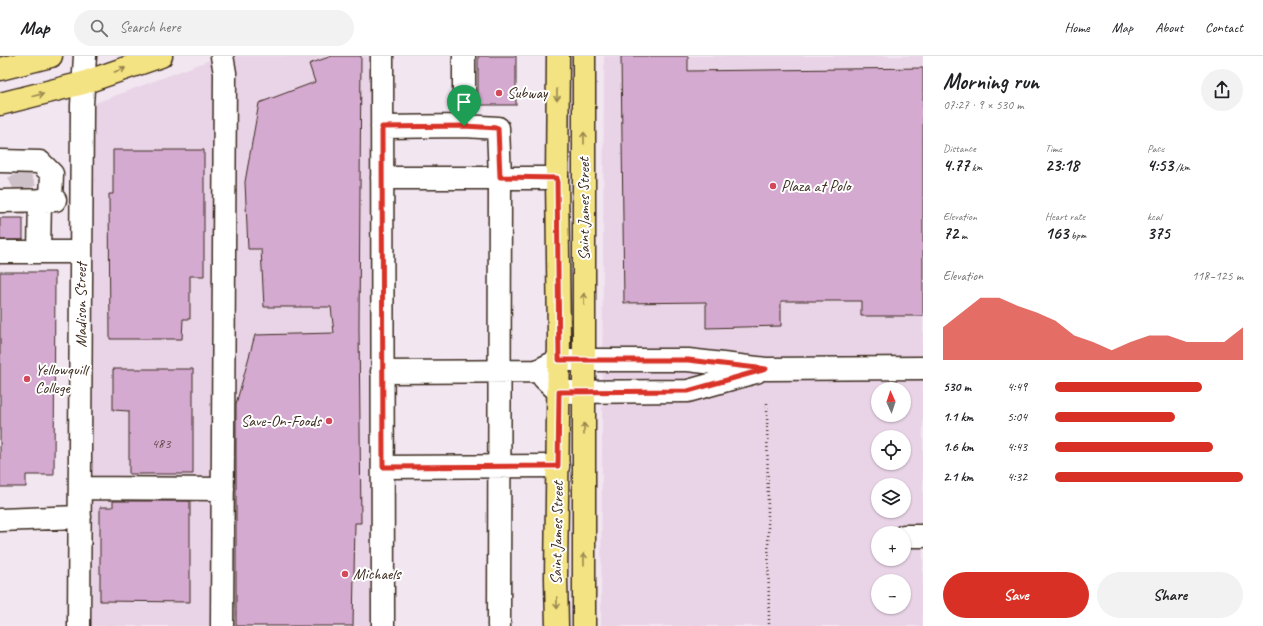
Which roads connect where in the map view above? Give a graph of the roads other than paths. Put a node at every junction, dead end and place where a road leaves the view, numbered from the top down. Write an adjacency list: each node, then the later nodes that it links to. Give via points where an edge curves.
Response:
1 (51, 56): 9 (main road)
2 (85, 56): 10 (street, Madison Street)
3 (161, 56): 10 (main road, one-way to 3)
4 (222, 56): 36 (street, via 225,73)
5 (382, 56): 13 (street)
6 (464, 56): 12 (street)
7 (558, 56): 16 (main road, Saint James Street, one-way to 16)
8 (584, 56): 24 (main road, Saint James Street, one-way to 8)
9 (0, 69)
10 (83, 82): 11 (main road, one-way to 10); 19 (street, Madison Street)
11 (0, 104)
12 (464, 126): 13 (street); 14 (street, via 498,128)
13 (382, 127): 15 (street)
14 (500, 177): 15 (street); 16 (street); 27 (street)
15 (382, 178): 29 (street)
16 (557, 178): 23 (main road, Saint James Street)
17 (25, 184): 18 (street); 19 (street); 21 (street)
18 (1, 198)
19 (82, 200): 22 (street, Madison Street)
20 (0, 252): 21 (street)
21 (39, 252): 22 (street)
22 (81, 252): 35 (street, Madison Street)
23 (559, 360): 24 (street); 28 (street); 30 (main road, Saint James Street)
24 (584, 360): 26 (street, via 688,360); 31 (main road, Saint James Street)
25 (923, 368): 26 (street)
26 (766, 369): 31 (street, via 688,391)
27 (499, 371): 28 (street); 29 (street); 34 (street)
28 (537, 371): 30 (street)
29 (382, 372): 33 (street)
30 (559, 392): 31 (street); 32 (main road, Saint James Street)
31 (584, 392): 46 (main road, Saint James Street, one-way to 31)
32 (558, 466): 34 (street); 45 (main road, Saint James Street, one-way to 45)
33 (383, 467): 34 (street); 43 (street)
34 (499, 467): 44 (street)
35 (80, 488): 36 (street); 37 (street, Madison Street)
36 (223, 489): 42 (street)
37 (80, 517): 38 (street); 41 (street, Madison Street)
38 (0, 520)
39 (911, 536): 40 (street)
40 (923, 536)
41 (79, 626)
42 (222, 626)
43 (383, 626)
44 (499, 626)
45 (557, 626)
46 (584, 626)

